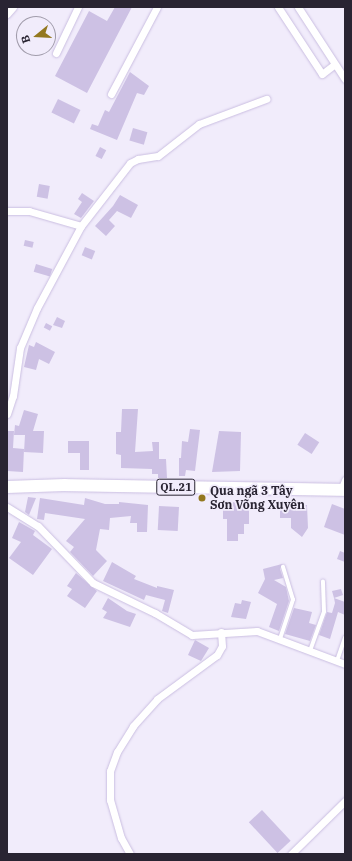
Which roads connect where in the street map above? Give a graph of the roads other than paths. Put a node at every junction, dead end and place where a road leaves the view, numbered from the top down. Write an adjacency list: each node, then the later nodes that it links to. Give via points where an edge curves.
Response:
1 (12, 7): 6 (street)
2 (78, 7): 7 (street)
3 (157, 7): 10 (street)
4 (278, 7): 8 (street, via 322,74)
5 (298, 7): 8 (street)
6 (7, 14)
7 (56, 53)
8 (335, 64): 9 (street)
9 (345, 79)
10 (111, 94)
11 (266, 99): 13 (street, via 199,124 158,156 134,160)
12 (7, 211): 13 (street, via 29,211)
13 (81, 226): 14 (street, via 37,308 20,348 13,396)
14 (7, 414)
15 (7, 487): 16 (highway, QL.21)
16 (344, 487)
17 (7, 507): 20 (street, via 38,526 93,583 155,613 192,635)
18 (283, 568): 22 (lane, via 293,600)
19 (323, 582): 23 (lane, via 324,612)
20 (221, 632): 22 (street, via 257,631); 27 (street, via 222,646 217,655 157,699 133,726 117,752 110,771 110,800 121,838)
21 (345, 638): 24 (lane)
22 (280, 639): 23 (street)
23 (310, 651): 24 (street)
24 (337, 661): 25 (street)
25 (345, 664)
26 (345, 801): 28 (street)
27 (130, 854)
28 (291, 854)

